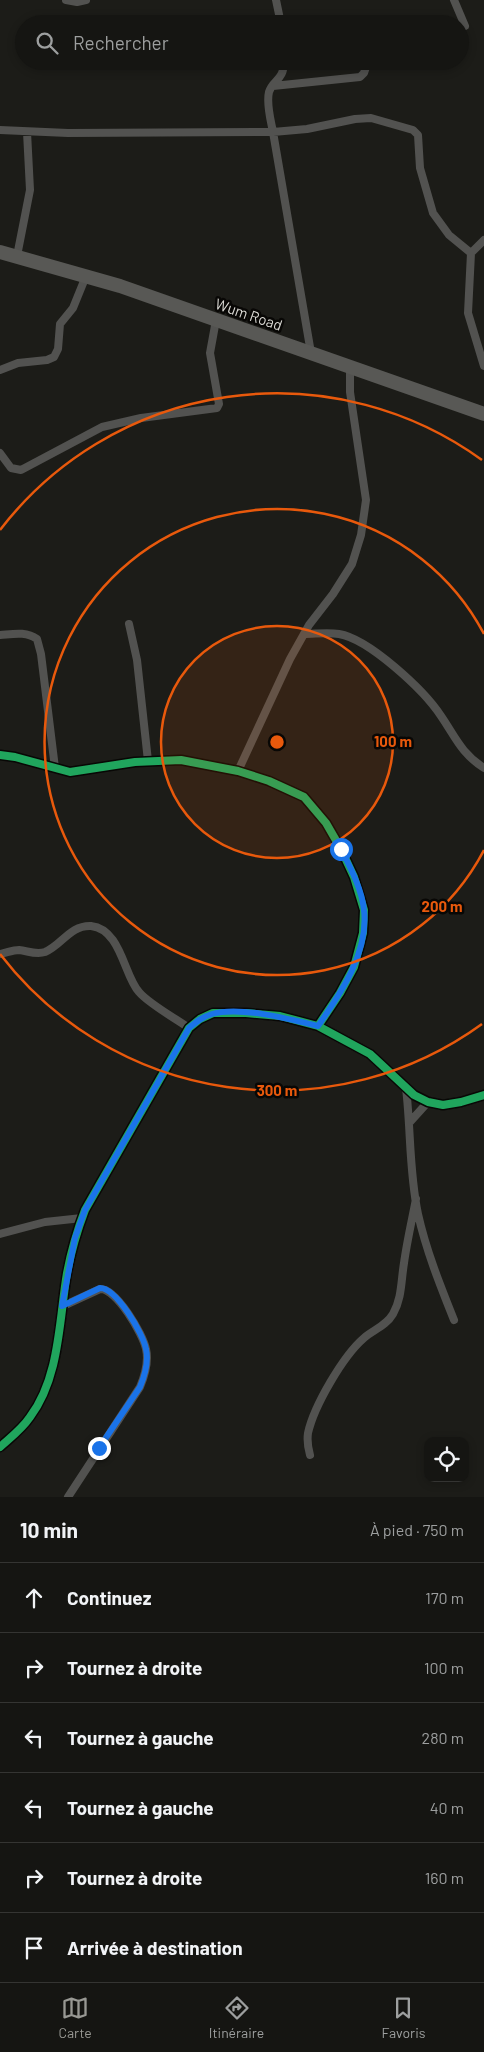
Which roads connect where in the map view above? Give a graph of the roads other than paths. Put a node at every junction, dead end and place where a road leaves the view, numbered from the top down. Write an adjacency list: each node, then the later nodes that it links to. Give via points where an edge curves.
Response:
1 (66, 0): 2 (street)
2 (86, 0)
3 (276, 0): 5 (street)
4 (454, 0): 6 (street)
5 (279, 15)
6 (460, 15)
7 (283, 70): 9 (street)
8 (365, 70): 9 (street, via 360,77)
9 (273, 86): 12 (street, via 269,99)
10 (0, 130): 11 (street)
11 (27, 132): 12 (street); 16 (street, via 30,190)
12 (273, 132): 15 (street, via 371,118 413,130 418,135 420,168 433,213 449,235); 20 (street)
13 (484, 240): 15 (street)
14 (0, 252): 16 (highway, Wum Road)
15 (471, 253): 19 (street, via 468,313)
16 (17, 256): 17 (highway, Wum Road)
17 (86, 276): 18 (highway, Wum Road); 23 (street, via 73,308 60,324 58,349 54,357 18,363)
18 (216, 320): 20 (highway, Wum Road); 25 (street, via 210,353 220,404 217,408 141,418 102,427 21,470 11,468)
19 (482, 349): 22 (street)
20 (311, 353): 21 (highway, Wum Road)
21 (350, 366): 24 (highway, Wum Road); 27 (street, via 350,392 366,500 364,518 352,564)
22 (484, 366)
23 (0, 370)
24 (484, 414)
25 (0, 453)
26 (129, 624): 30 (street, via 137,660)
27 (304, 634): 32 (street, via 339,634 381,654 440,714 466,756); 33 (street)
28 (0, 636): 31 (street, via 20,633 31,634 37,639)
29 (0, 755): 31 (street)
30 (148, 761): 31 (street, via 70,772); 33 (street, via 181,760)
31 (55, 768)
32 (484, 768)
33 (238, 771): 35 (street, via 304,797 326,823 354,877 364,910 363,933 354,967)
34 (0, 954): 36 (street, via 16,950 41,953 81,927 98,928 118,946 133,984 140,993)
35 (318, 1026): 36 (street, via 280,1016 246,1013 213,1014 200,1018); 37 (street, via 370,1054)
36 (189, 1028): 42 (street)
37 (406, 1088): 39 (street); 40 (street)
38 (484, 1095): 39 (street, via 443,1105)
39 (428, 1102): 40 (street)
40 (409, 1123): 41 (street, via 409,1152)
41 (416, 1199): 45 (street, via 434,1269); 47 (street, via 397,1305 388,1320 348,1354 335,1374 312,1421 308,1434)
42 (82, 1218): 43 (street, via 45,1222); 44 (street)
43 (0, 1234)
44 (62, 1306): 46 (street, via 51,1368 42,1396 30,1417); 48 (street, via 100,1288 105,1289 116,1298 143,1337 147,1351 145,1377 140,1387)
45 (454, 1320)
46 (0, 1447)
47 (310, 1455)
48 (68, 1497)

